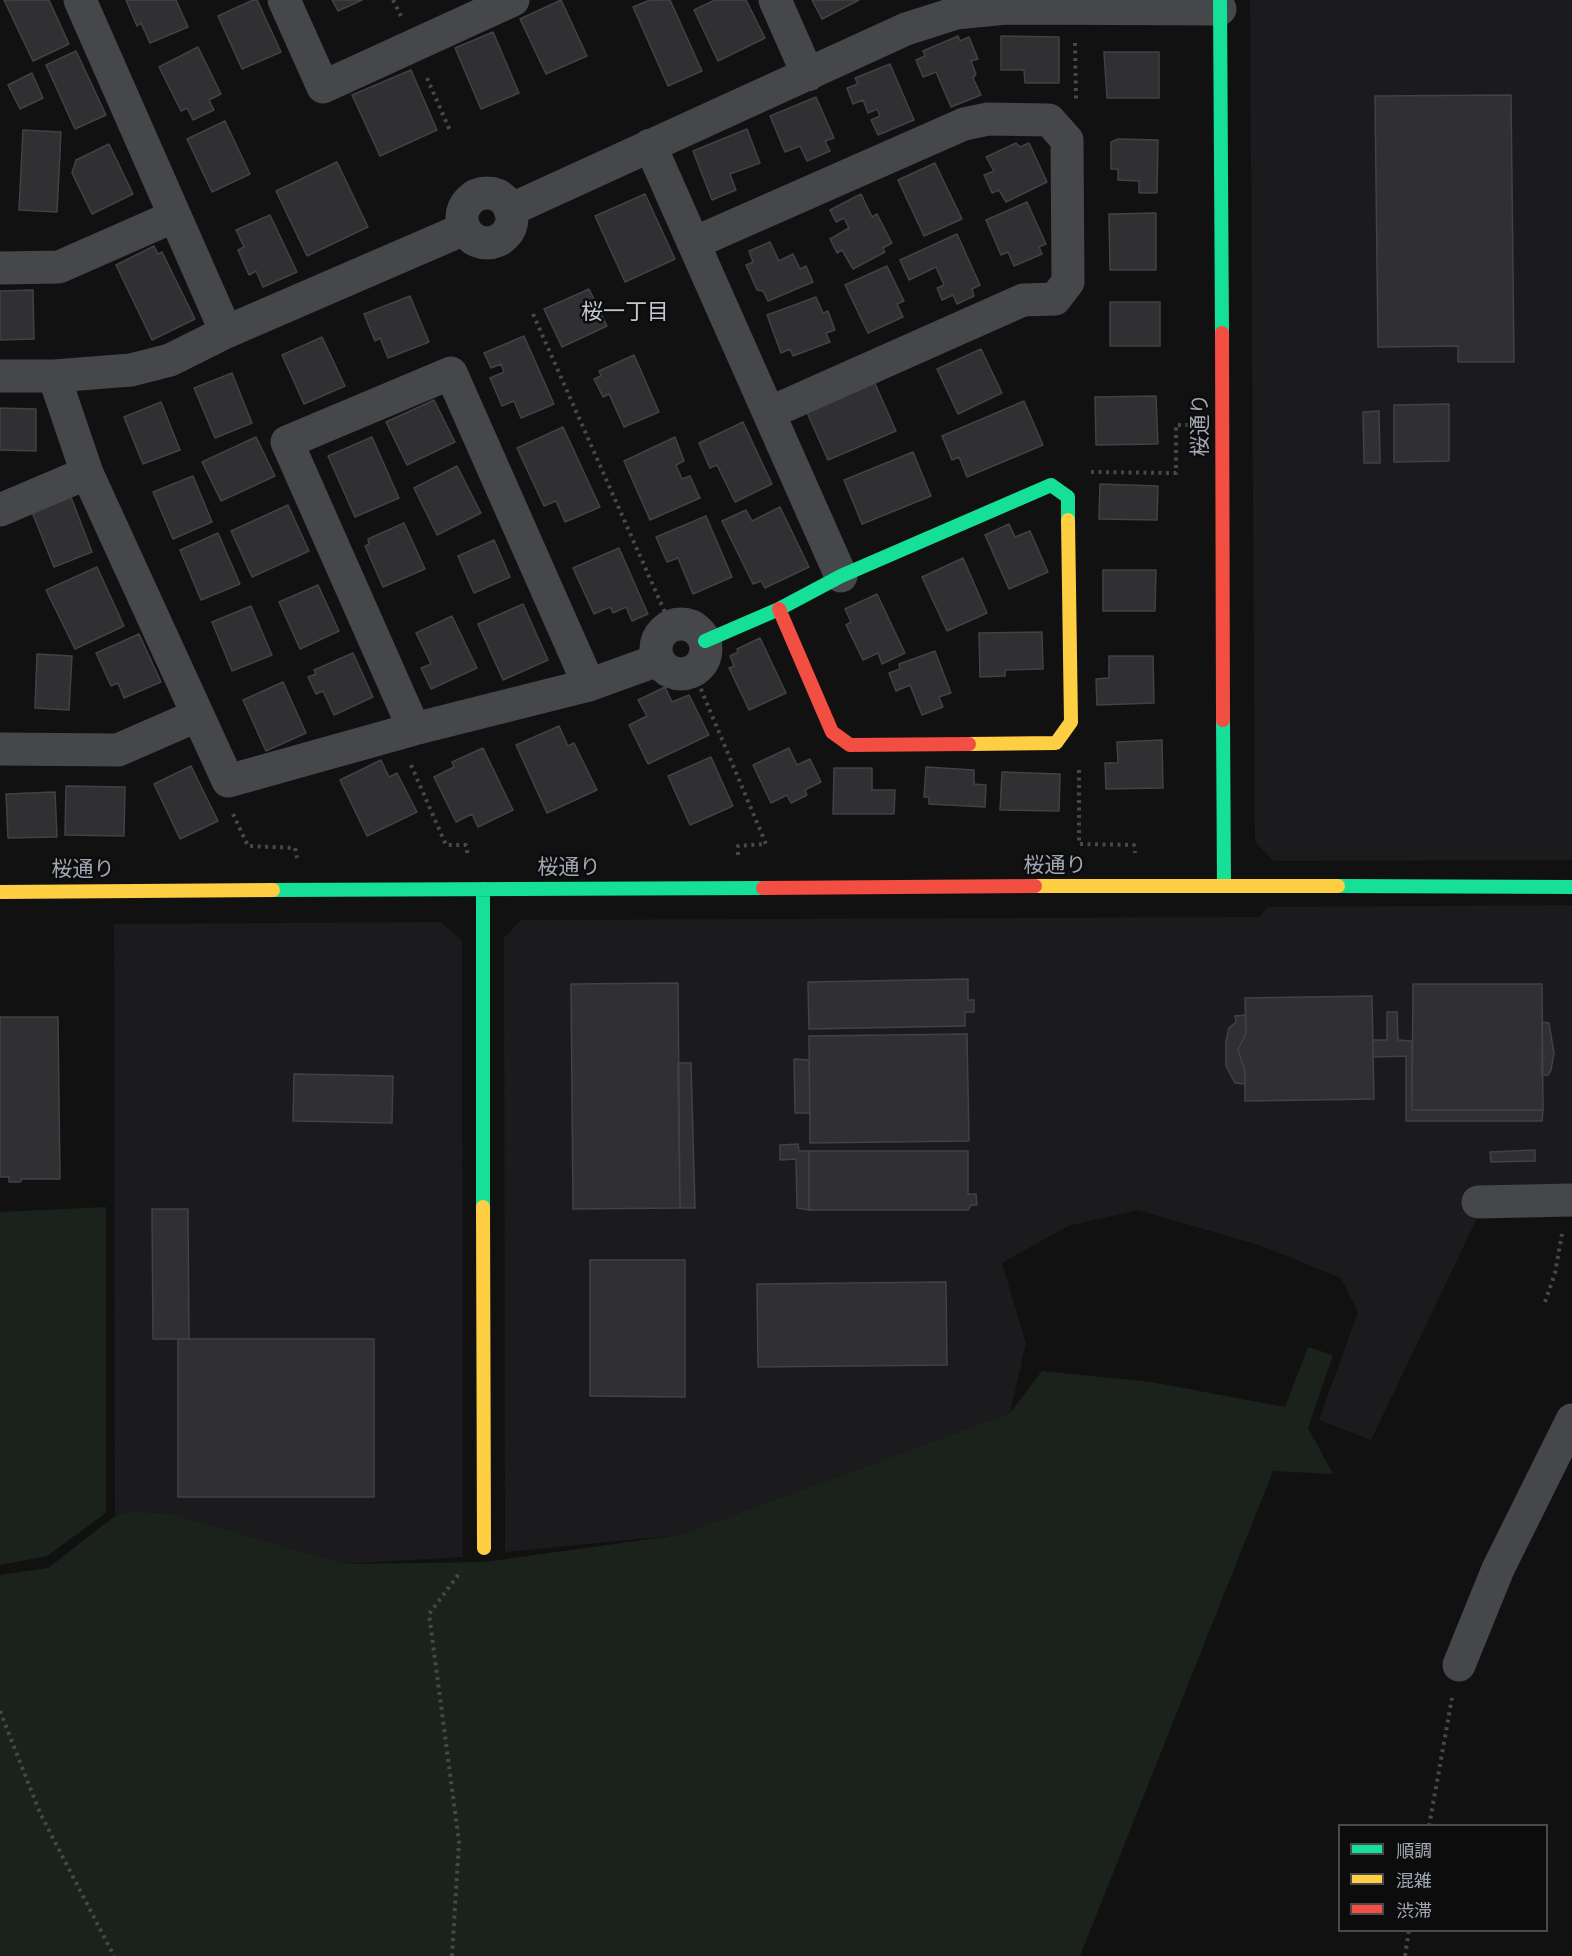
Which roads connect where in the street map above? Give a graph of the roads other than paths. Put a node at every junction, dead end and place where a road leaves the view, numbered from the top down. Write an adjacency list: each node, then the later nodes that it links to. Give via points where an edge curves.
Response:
1 (80, 0): 8 (street)
2 (284, 0): 3 (street, via 324,87)
3 (513, 0)
4 (775, 0): 6 (street)
5 (1220, 5): 6 (street, via 1005,8 956,13 906,29); 25 (street, 桜通り)
6 (808, 75): 7 (street)
7 (651, 145): 9 (street); 11 (street, via 510,210 501,197 477,195 462,213 464,228)
8 (175, 216): 10 (street, via 59,267); 11 (street)
9 (694, 243): 14 (street); 14 (street, via 964,124 988,119 1049,120 1067,140 1068,282 1055,299 1023,300)
10 (0, 268)
11 (226, 332): 13 (street, via 170,360 131,370)
12 (0, 376): 13 (street)
13 (54, 376): 15 (street)
14 (769, 413): 17 (street)
15 (87, 473): 16 (street); 22 (street)
16 (0, 510)
17 (841, 576): 18 (street); 18 (street, via 1051,485 1068,497 1071,722 1056,743 850,745 832,732)
18 (779, 609): 19 (street)
19 (705, 641): 20 (street, via 705,658 694,672 678,675); 20 (street, via 701,633 687,625 671,626 659,637)
20 (658, 660): 21 (street)
21 (589, 685): 23 (street); 23 (street, via 451,373 287,442)
22 (196, 716): 23 (street, via 228,781); 24 (street, via 118,750)
23 (406, 731)
24 (0, 750)
25 (1224, 886): 26 (street); 27 (street, 桜通り)
26 (1572, 887)
27 (483, 890): 28 (street, 桜通り); 32 (street)
28 (0, 892)
29 (1567, 1200): 30 (street)
30 (1478, 1202)
31 (1572, 1420): 33 (street, via 1498,1569)
32 (484, 1548)
33 (1459, 1665)

